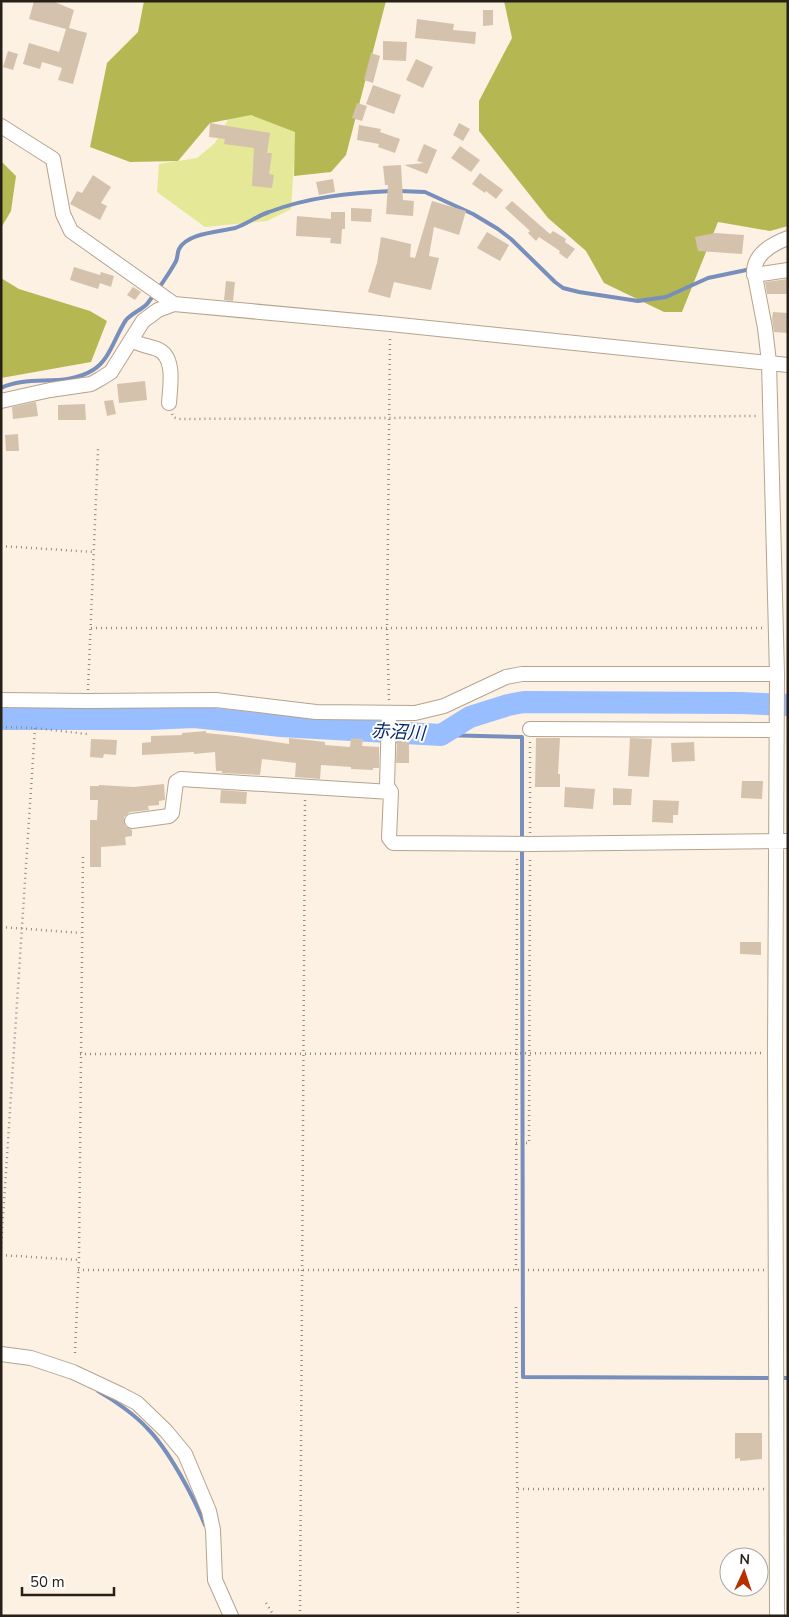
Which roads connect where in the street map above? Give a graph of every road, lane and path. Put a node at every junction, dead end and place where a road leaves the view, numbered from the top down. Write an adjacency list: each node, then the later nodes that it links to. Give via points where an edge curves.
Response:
1 (1, 126): 5 (street, via 53,159 63,214 71,231)
2 (788, 238): 3 (street, via 762,253)
3 (754, 270): 4 (street); 8 (street, via 766,328)
4 (788, 270)
5 (174, 304): 6 (street); 7 (street, via 143,321)
6 (390, 324): 8 (street); 13 (path)
7 (131, 340): 10 (street, via 111,372 90,384); 11 (street, via 164,352 168,358)
8 (769, 362): 9 (street); 12 (street)
9 (788, 365)
10 (1, 401)
11 (169, 403): 13 (path, via 173,417 178,419)
12 (771, 416): 13 (path); 19 (street)
13 (389, 417): 18 (path)
14 (98, 449): 16 (path)
15 (1, 546): 16 (path)
16 (94, 552): 17 (path)
17 (90, 628): 18 (path); 22 (path)
18 (387, 628): 19 (path); 23 (path)
19 (776, 628): 20 (street)
20 (777, 678): 23 (street, via 522,674 506,677 444,706); 24 (street)
21 (1, 700): 22 (street)
22 (87, 701): 23 (street, via 216,700 316,712)
23 (389, 726): 30 (street, via 387,786)
24 (776, 726): 27 (street); 32 (street)
25 (1, 727): 26 (path)
26 (35, 728): 28 (path); 36 (path)
27 (530, 729): 33 (path)
28 (87, 734)
29 (305, 787): 30 (street); 31 (street, via 181,778 176,782 169,816); 38 (path)
30 (391, 792): 33 (street, via 390,838 394,843)
31 (132, 821)
32 (782, 841): 33 (street); 41 (street)
33 (523, 844): 39 (path); 40 (path)
34 (83, 853): 37 (path)
35 (1, 927): 36 (path)
36 (22, 928): 37 (path); 44 (path)
37 (81, 933): 42 (path)
38 (304, 1053): 39 (path); 42 (path); 47 (path)
39 (518, 1053): 40 (path); 43 (path)
40 (528, 1053): 41 (path); 43 (path, via 529,1143)
41 (775, 1053): 50 (street)
42 (80, 1054): 46 (path)
43 (517, 1143): 49 (path)
44 (1, 1248)
45 (1, 1255): 46 (path)
46 (79, 1260): 48 (path)
47 (303, 1269): 48 (path); 49 (path); 59 (path)
48 (78, 1270): 53 (path)
49 (517, 1270): 50 (path)
50 (777, 1270): 55 (street)
51 (516, 1308): 54 (path)
52 (1, 1354): 57 (street, via 31,1358 73,1372 137,1402 166,1431 185,1454 209,1511 215,1580)
53 (75, 1354)
54 (518, 1489): 55 (path); 60 (path)
55 (776, 1489): 61 (street)
56 (266, 1603): 58 (path)
57 (231, 1616)
58 (274, 1616)
59 (300, 1616)
60 (518, 1616)
61 (777, 1616)

